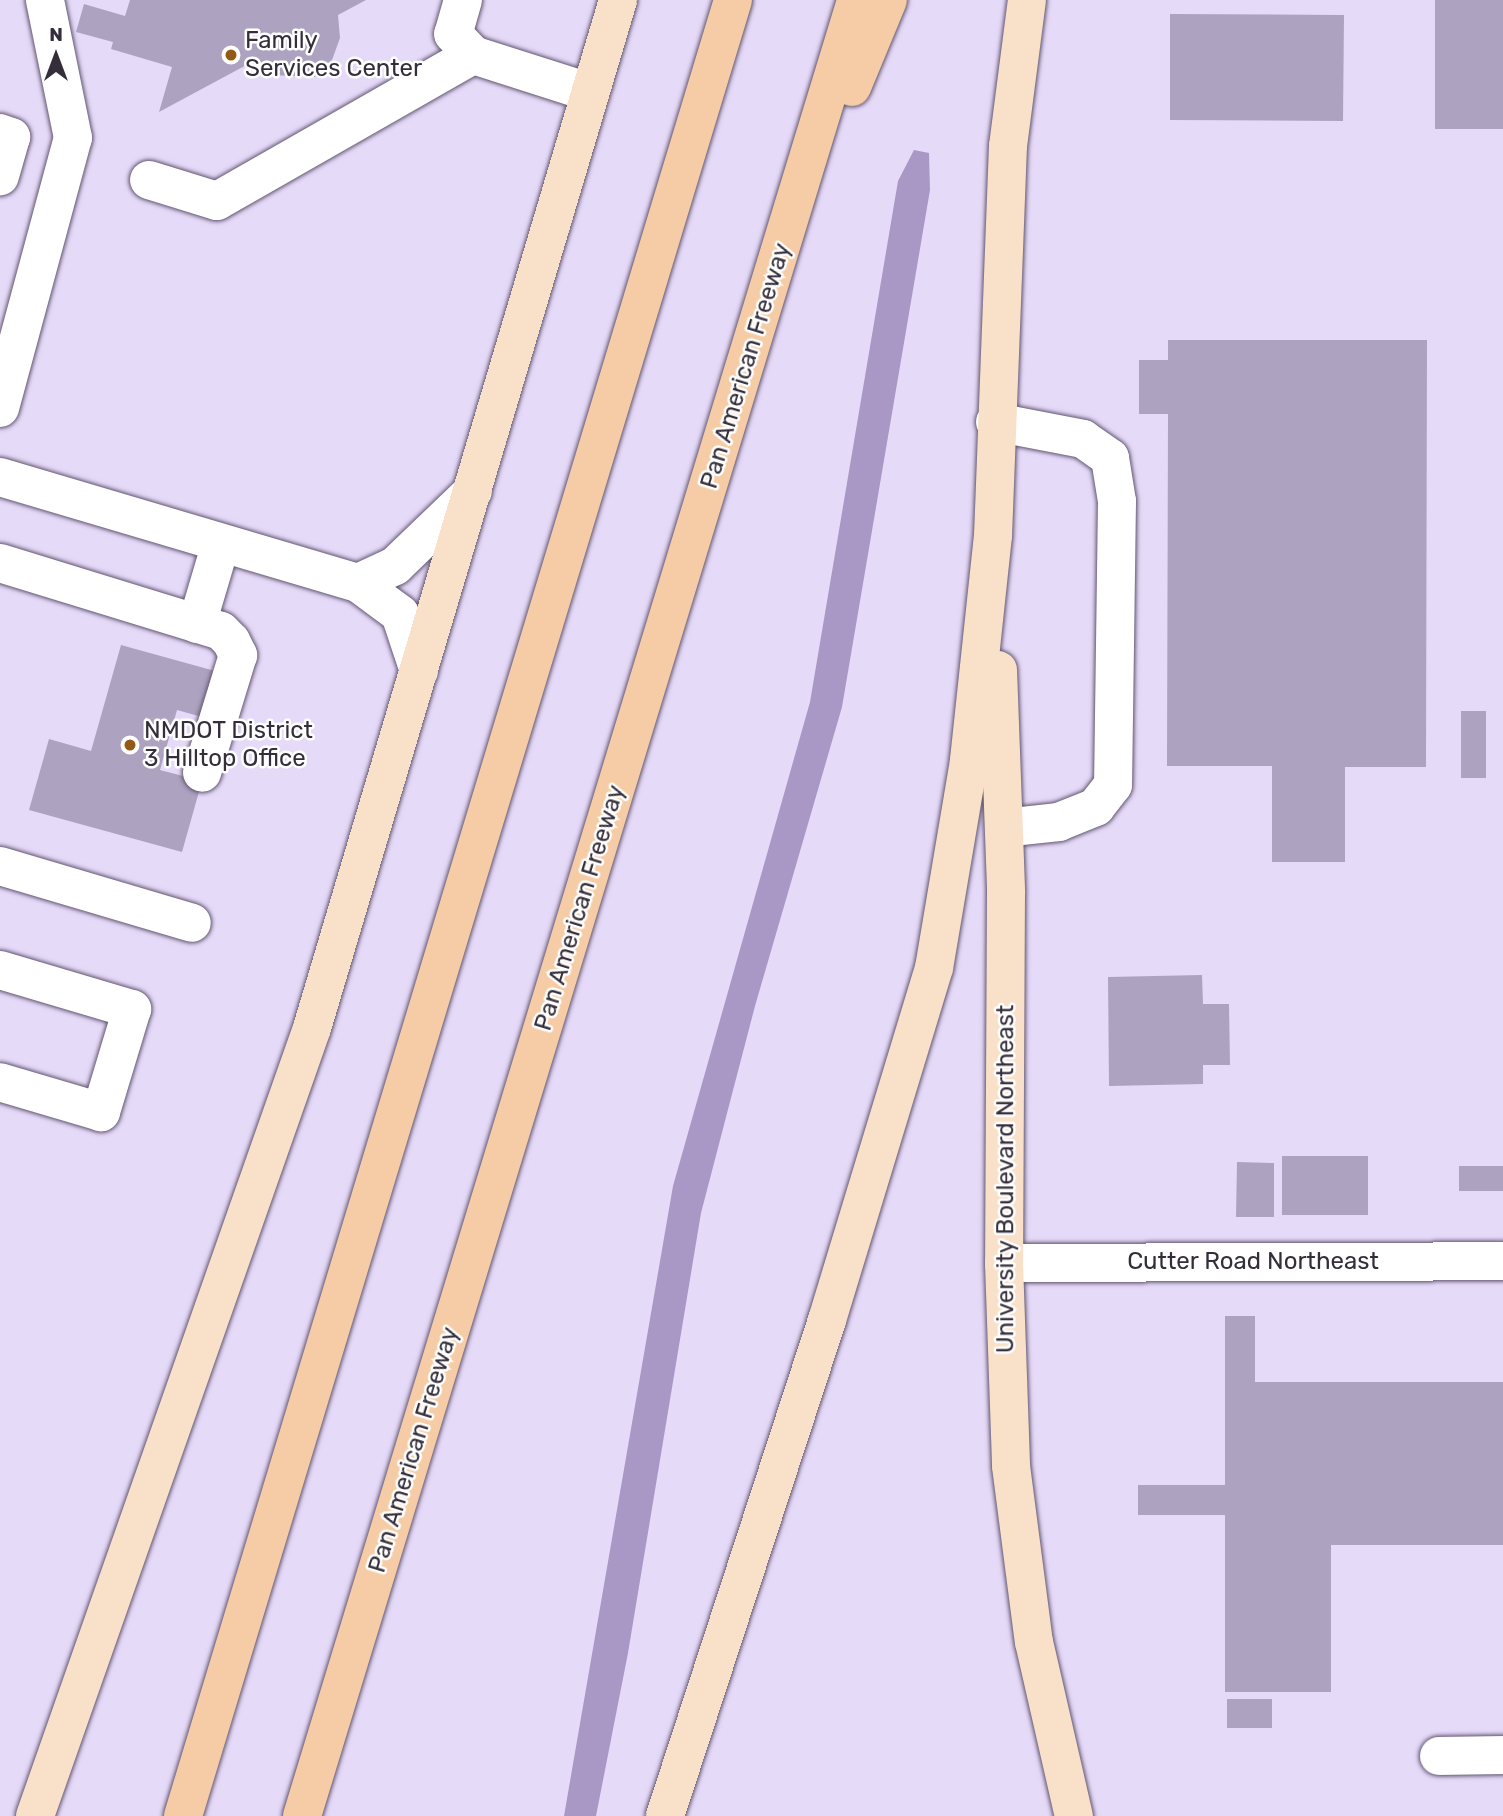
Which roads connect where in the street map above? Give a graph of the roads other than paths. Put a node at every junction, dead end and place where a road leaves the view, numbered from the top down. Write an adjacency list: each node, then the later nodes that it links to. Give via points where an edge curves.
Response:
1 (44, 0): 14 (street, via 73,138)
2 (463, 0): 8 (street, via 453,34)
3 (618, 0): 9 (main road)
4 (733, 0): 35 (highway)
5 (856, 0): 13 (highway, Pan American Freeway)
6 (888, 0): 13 (highway)
7 (1027, 0): 15 (main road, via 1008,146)
8 (473, 55): 9 (street); 12 (street, via 217,201)
9 (589, 92): 17 (main road)
10 (0, 133): 11 (street, via 11,137)
11 (0, 176)
12 (149, 180)
13 (774, 277): 36 (highway, Pan American Freeway)
14 (0, 408)
15 (995, 422): 18 (main road); 25 (street, via 1083,439 1110,458 1116,501 1113,785 1096,807 1059,822)
16 (0, 477): 19 (street)
17 (473, 491): 21 (street, via 395,566); 23 (main road)
18 (993, 536): 25 (main road, University Boulevard Northeast); 37 (main road, via 969,760 934,968 827,1320)
19 (221, 543): 21 (street); 22 (street)
20 (0, 563): 22 (street)
21 (358, 583): 23 (street, via 400,614)
22 (197, 624): 24 (street, via 221,631 238,655)
23 (419, 671): 34 (main road, via 312,1028)
24 (202, 773)
25 (1004, 828): 31 (main road, University Boulevard Northeast)
26 (0, 866): 27 (street)
27 (192, 923)
28 (0, 970): 29 (street, via 132,1009 101,1112)
29 (0, 1082)
30 (1503, 1261): 31 (street, Cutter Road Northeast)
31 (1004, 1263): 38 (main road, University Boulevard Northeast, via 1006,1378 1020,1555 1050,1721)
32 (1503, 1755): 33 (street)
33 (1439, 1756)
34 (35, 1816)
35 (183, 1816)
36 (302, 1816)
37 (665, 1816)
38 (1074, 1816)

